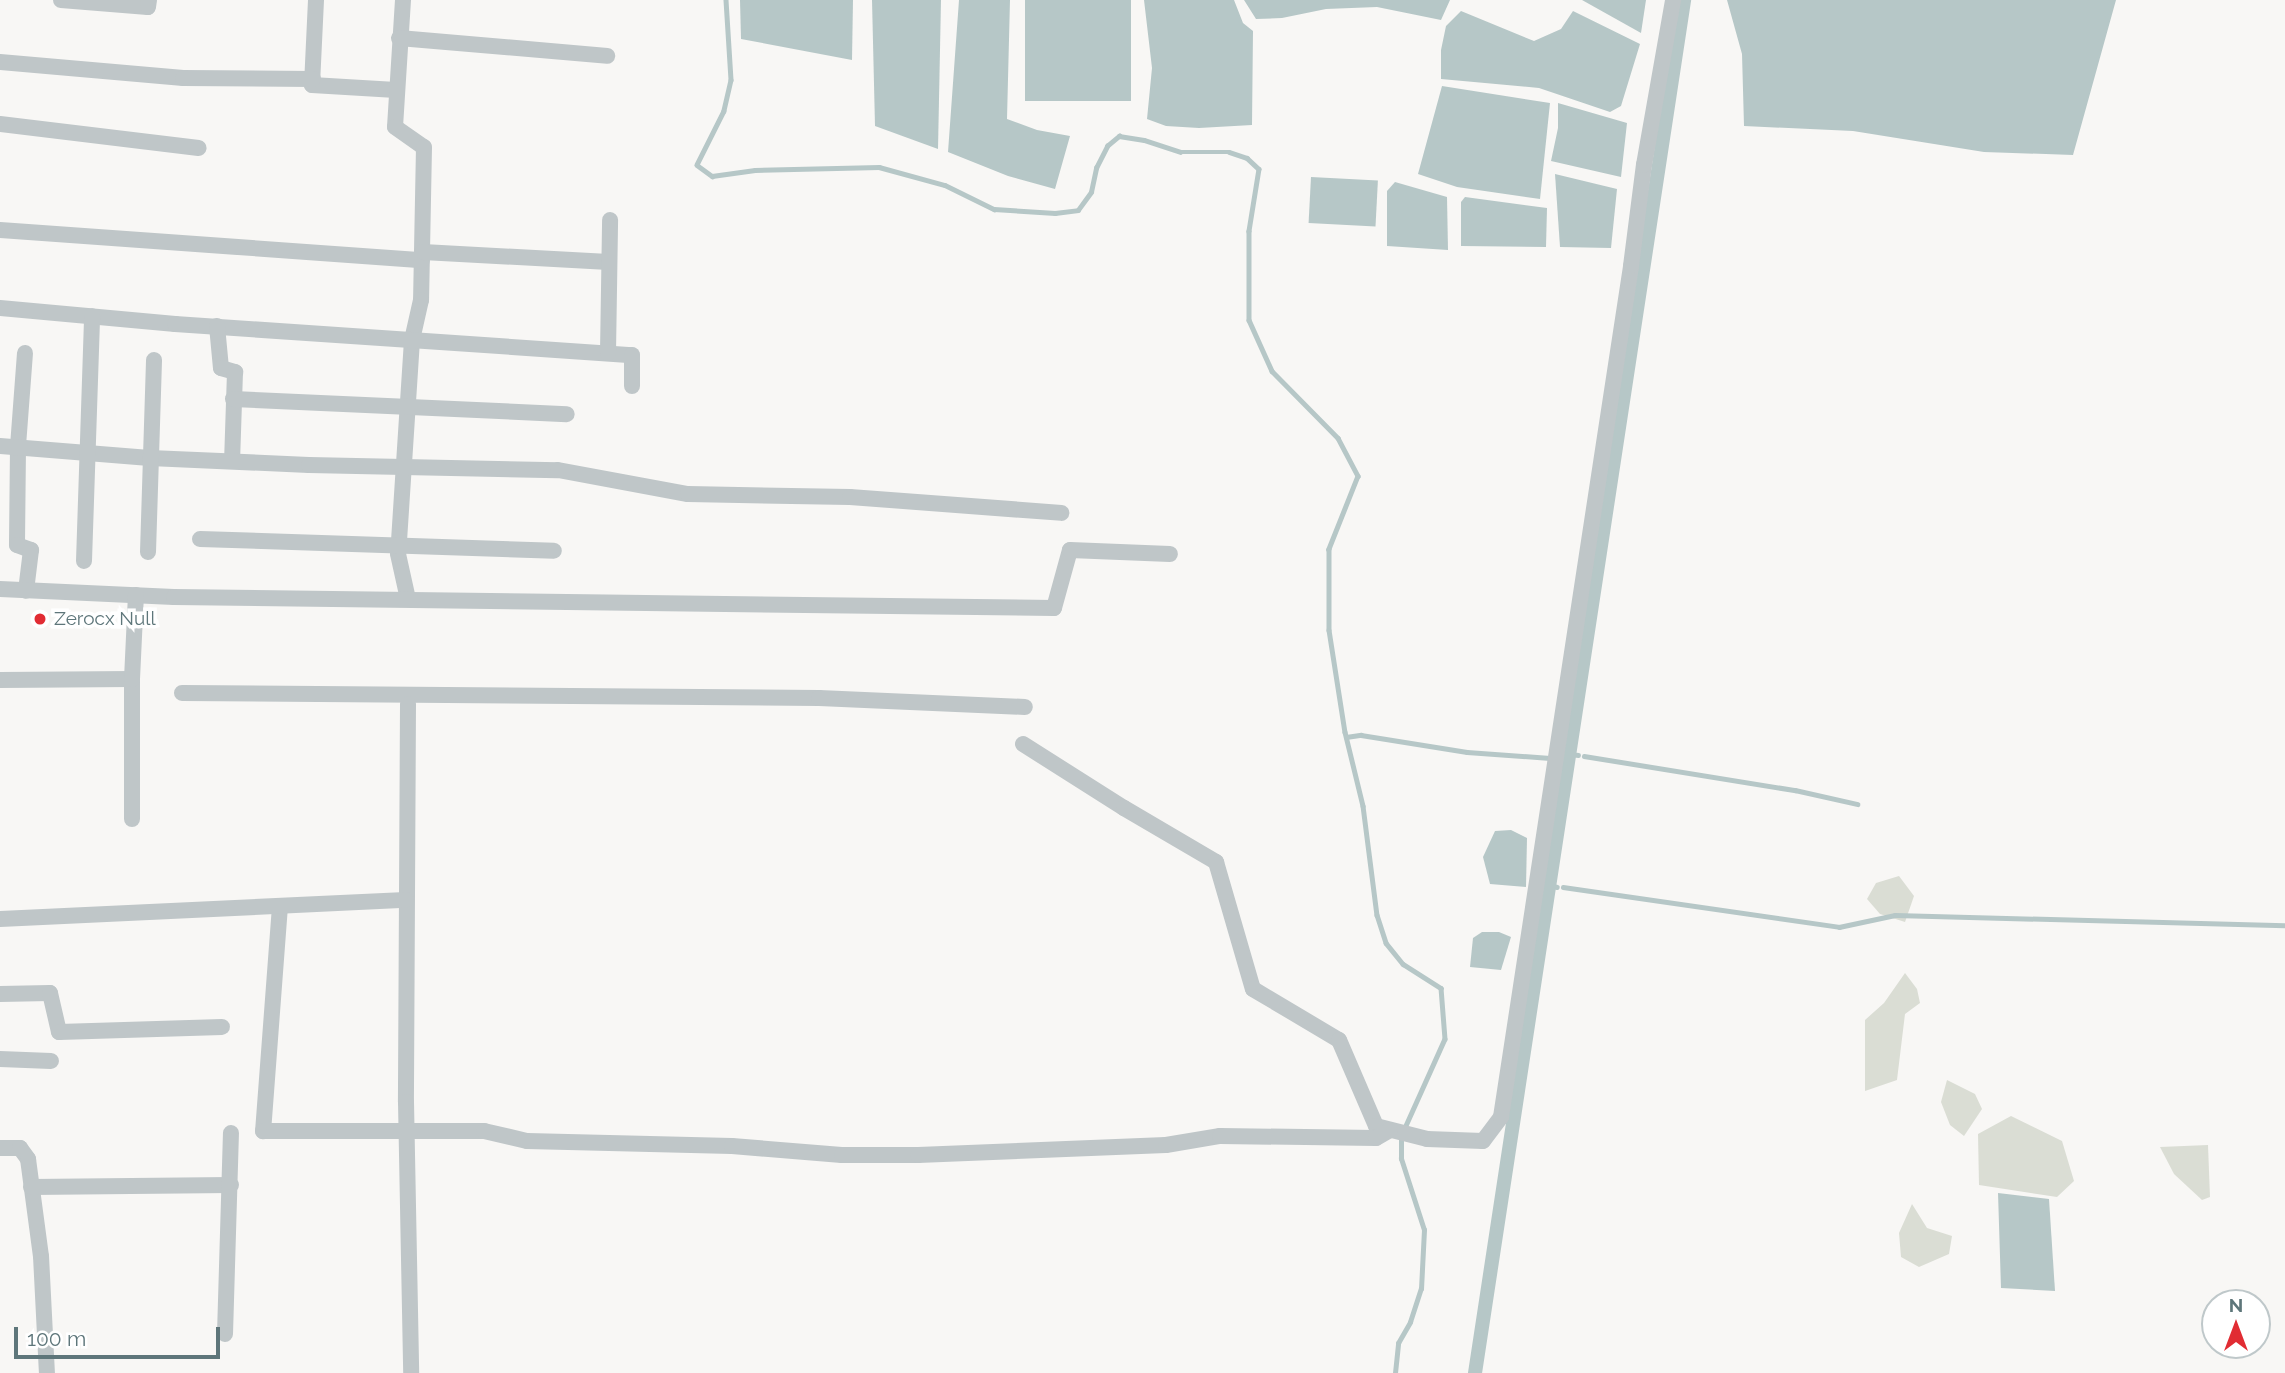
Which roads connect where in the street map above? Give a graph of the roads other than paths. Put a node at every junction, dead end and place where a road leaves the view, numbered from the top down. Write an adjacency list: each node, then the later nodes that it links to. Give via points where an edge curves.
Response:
1 (61, 0): 2 (street, via 148,8)
2 (149, 0)
3 (316, 0): 9 (street)
4 (403, 0): 6 (street)
5 (1673, 0): 60 (street, via 1644,165 1501,1117 1483,1141 1427,1139)
6 (399, 38): 7 (street); 10 (street)
7 (607, 56)
8 (0, 61): 9 (street, via 183,78)
9 (313, 79): 10 (street, via 312,85)
10 (396, 90): 15 (street, via 394,127 424,146)
11 (0, 124): 12 (street)
12 (199, 148)
13 (610, 220): 16 (street)
14 (0, 230): 15 (street)
15 (422, 256): 16 (street); 20 (street, via 421,300)
16 (609, 261): 22 (street)
17 (0, 308): 18 (street)
18 (92, 316): 19 (street); 30 (street)
19 (217, 326): 20 (street); 25 (street, via 221,368 234,372)
20 (412, 340): 22 (street); 26 (street)
21 (25, 353): 29 (street)
22 (608, 353): 24 (street, via 632,355)
23 (154, 360): 31 (street)
24 (632, 386)
25 (233, 399): 26 (street); 32 (street)
26 (407, 409): 27 (street); 33 (street)
27 (567, 414)
28 (0, 446): 29 (street)
29 (18, 447): 30 (street); 42 (street, via 18,545 31,550)
30 (86, 452): 31 (street); 40 (street)
31 (150, 458): 32 (street); 38 (street)
32 (232, 461): 33 (street)
33 (406, 469): 34 (street, via 558,470 688,494 850,497); 36 (street)
34 (1061, 513)
35 (200, 539): 36 (street)
36 (399, 544): 37 (street); 44 (street)
37 (554, 551)
38 (148, 552)
39 (1170, 554): 44 (street, via 1069,550 1055,608)
40 (84, 561)
41 (0, 589): 42 (street)
42 (26, 591): 43 (street)
43 (136, 595): 44 (street); 45 (street)
44 (408, 599)
45 (132, 679): 46 (street); 51 (street)
46 (0, 680)
47 (182, 693): 49 (street, via 819,698)
48 (408, 704): 52 (street)
49 (1026, 707)
50 (1023, 744): 60 (street, via 1216,862 1253,989 1339,1040 1376,1126)
51 (132, 819)
52 (407, 901): 53 (street); 59 (street)
53 (280, 906): 54 (street); 59 (street, via 263,1131)
54 (0, 919)
55 (0, 994): 56 (street, via 50,993 59,1032)
56 (222, 1027)
57 (0, 1059): 58 (street)
58 (51, 1061)
59 (407, 1130): 60 (street, via 484,1131 527,1141 732,1146 842,1155 1166,1145 1220,1136 1376,1138); 67 (street)
60 (1390, 1130)
61 (231, 1133): 63 (street)
62 (0, 1148): 64 (street, via 20,1148 28,1159)
63 (231, 1185): 64 (street); 65 (street)
64 (32, 1187): 66 (street)
65 (225, 1334)
66 (47, 1373)
67 (411, 1373)

